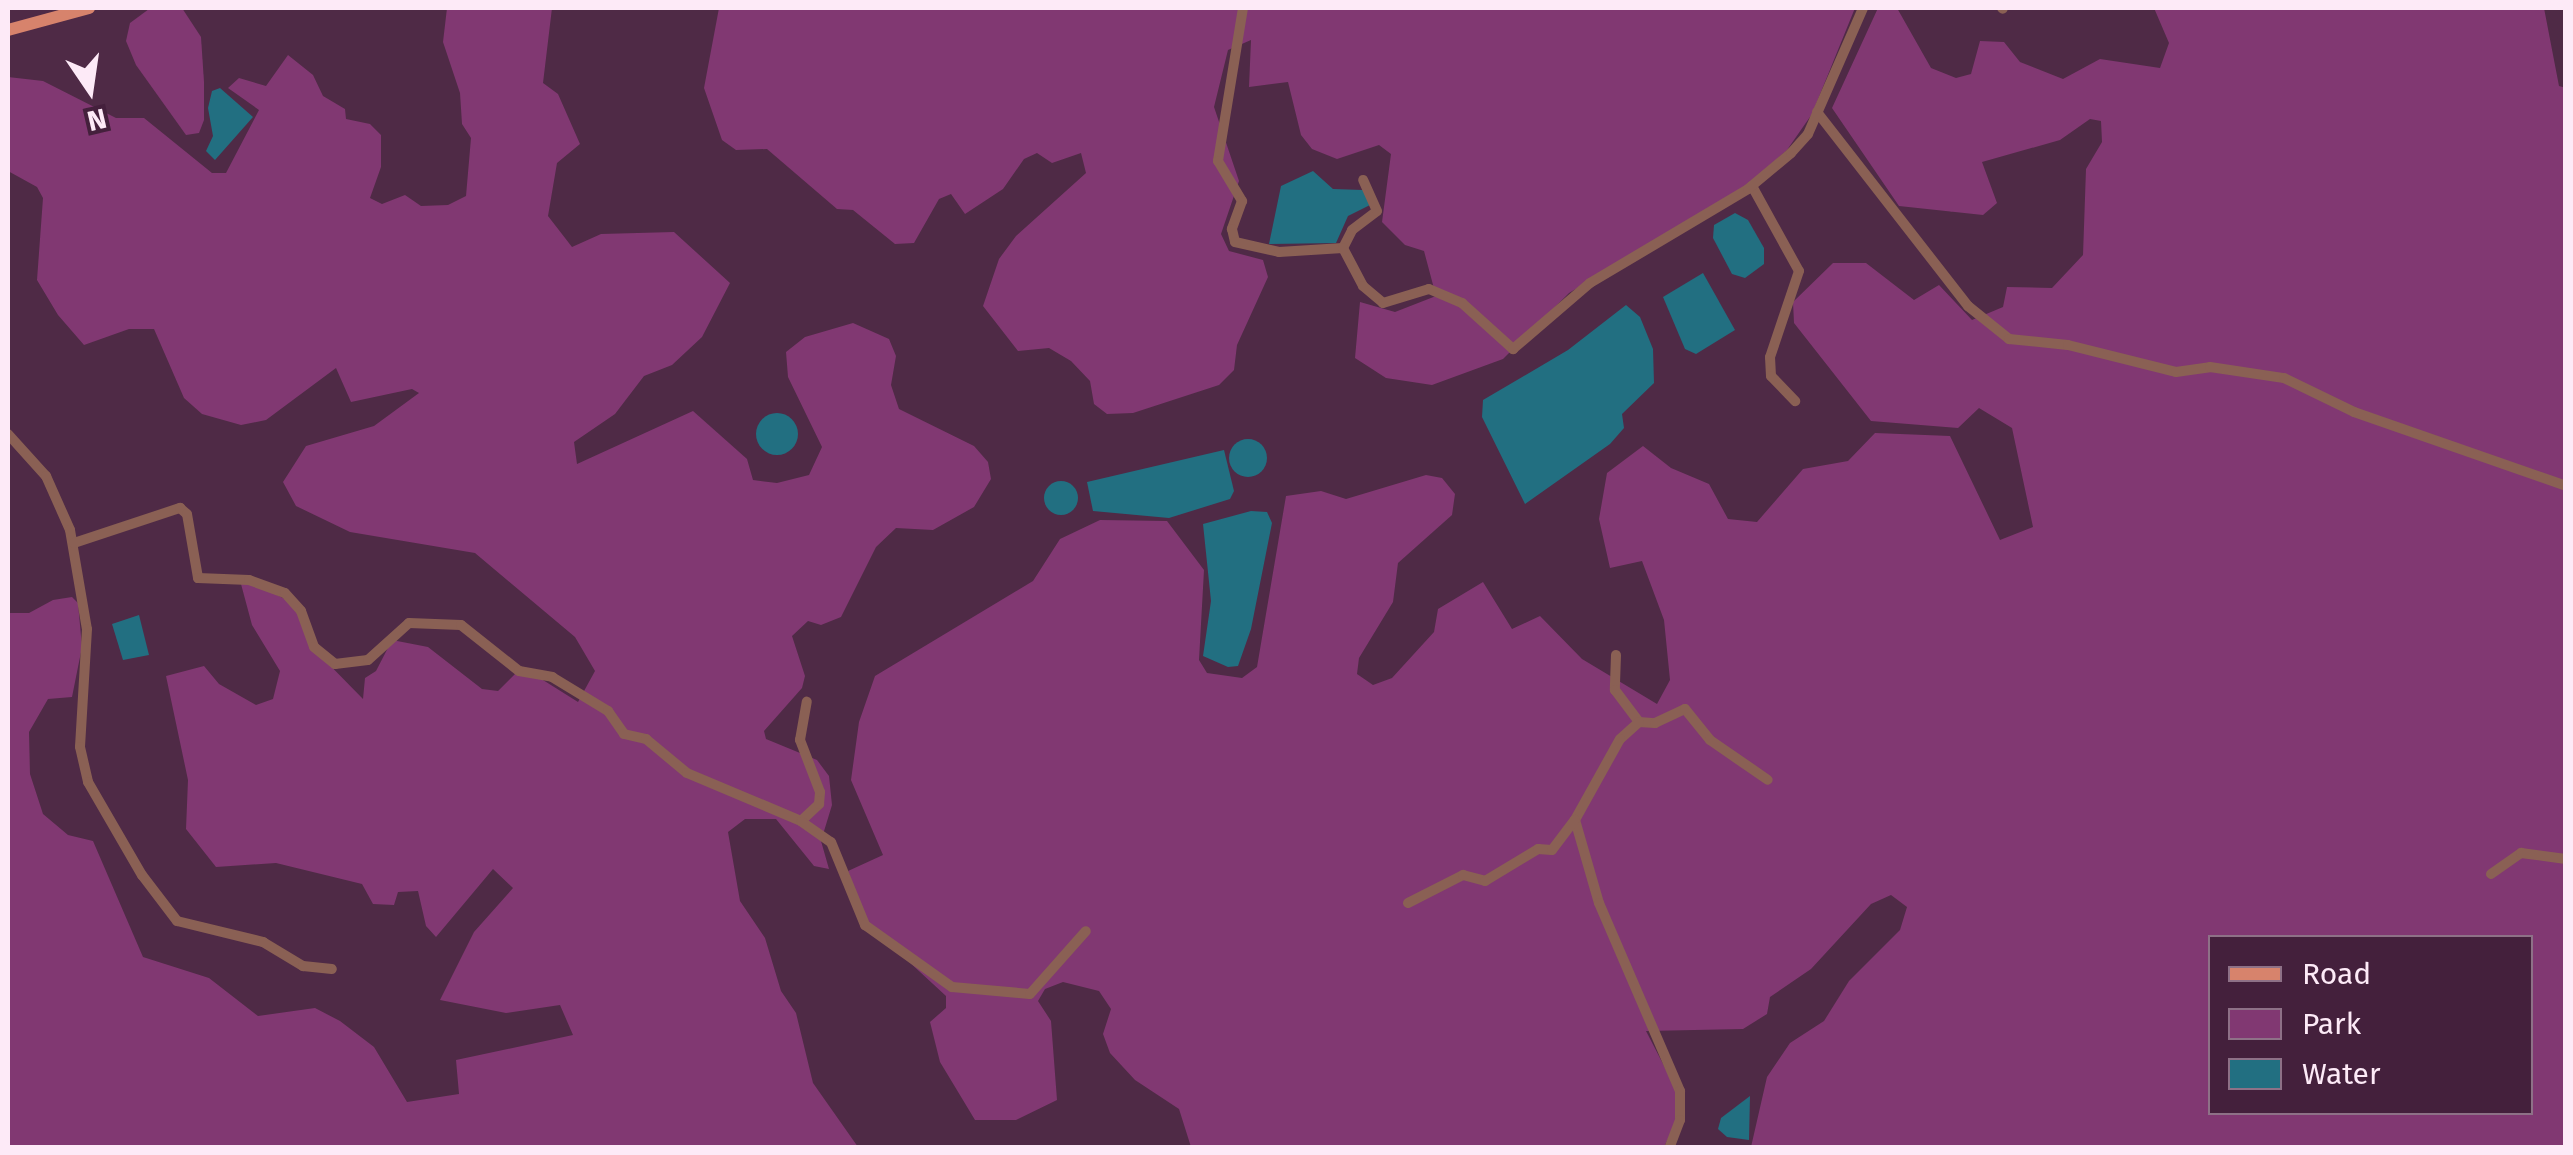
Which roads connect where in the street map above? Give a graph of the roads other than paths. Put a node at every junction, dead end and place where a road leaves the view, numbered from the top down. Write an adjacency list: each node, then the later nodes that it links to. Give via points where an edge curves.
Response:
1 (89, 8): 4 (main road)
2 (1243, 8): 8 (street, via 1218,161 1242,201 1232,228 1235,242 1278,252)
3 (1863, 8): 5 (street)
4 (8, 30)
5 (1817, 112): 7 (street, via 1800,143); 11 (street, via 1968,306 2009,339 2068,345 2176,372 2210,367 2284,378 2354,412)
6 (1363, 180): 8 (street, via 1377,211 1352,230)
7 (1752, 186): 8 (street, via 1606,272 1512,349 1462,303 1429,288 1384,303 1363,286); 9 (street, via 1799,271 1770,356 1771,376)
8 (1343, 248)
9 (1794, 401)
10 (8, 434): 12 (street, via 46,476)
11 (2566, 486)
12 (74, 543): 18 (street, via 180,508 187,514 198,578 249,580 285,593 301,611 314,648 335,664 359,665 409,623 460,625 518,671 552,677 608,711 624,734 646,739 687,773); 23 (street, via 87,629 80,747 88,782 142,876 177,921 263,942 303,966)
13 (1616, 655): 15 (street, via 1615,690)
14 (807, 702): 18 (street, via 800,740 820,792 819,804)
15 (1639, 722): 16 (street, via 1656,723 1685,709 1702,734); 17 (street, via 1620,739)
16 (1768, 780)
17 (1575, 820): 21 (street, via 1552,850 1538,849 1485,881 1463,876); 24 (street, via 1599,903 1680,1092 1680,1120)
18 (801, 821): 22 (street, via 823,830 865,926 952,986 1030,994)
19 (2566, 859): 20 (street, via 2521,853)
20 (2491, 874)
21 (1408, 903)
22 (1086, 931)
23 (332, 970)
24 (1669, 1148)

